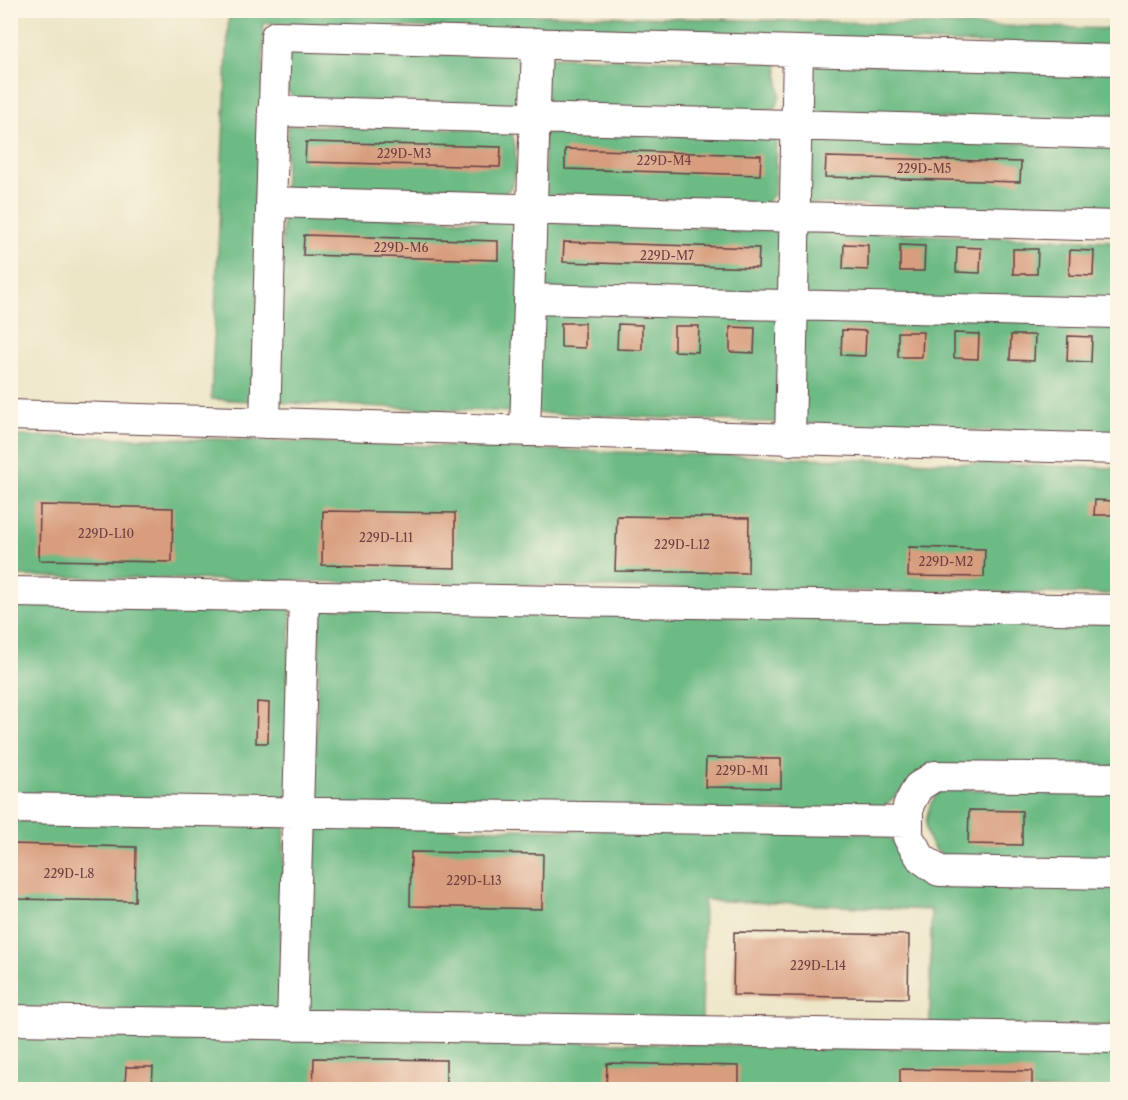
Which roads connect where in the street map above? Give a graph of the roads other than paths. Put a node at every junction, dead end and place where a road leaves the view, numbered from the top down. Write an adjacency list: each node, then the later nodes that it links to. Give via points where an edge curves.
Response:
1 (537, 43): 2 (lane); 4 (lane, via 276,36); 5 (lane)
2 (798, 51): 3 (lane); 6 (lane)
3 (1118, 60)
4 (273, 111): 5 (lane); 8 (lane)
5 (535, 118): 6 (lane); 9 (lane)
6 (796, 125): 7 (lane); 10 (lane)
7 (1118, 134)
8 (271, 202): 9 (lane); 16 (lane)
9 (532, 209): 10 (lane); 12 (lane)
10 (795, 217): 11 (lane); 13 (lane)
11 (1118, 226)
12 (530, 299): 13 (lane); 17 (lane)
13 (793, 305): 14 (lane); 18 (lane)
14 (1118, 313)
15 (10, 416): 16 (lane)
16 (265, 423): 17 (lane)
17 (525, 431): 18 (lane)
18 (790, 440): 19 (lane)
19 (1118, 449)
20 (10, 592): 21 (lane)
21 (304, 597): 22 (lane); 25 (lane)
22 (1118, 610)
23 (1118, 778): 26 (lane, via 935,776 918,787 908,806)
24 (10, 808): 25 (lane)
25 (298, 812): 26 (lane); 29 (lane)
26 (908, 822): 27 (lane, via 908,837 921,858 939,871)
27 (1118, 874)
28 (10, 1020): 29 (lane)
29 (292, 1025): 30 (lane)
30 (1118, 1038)

